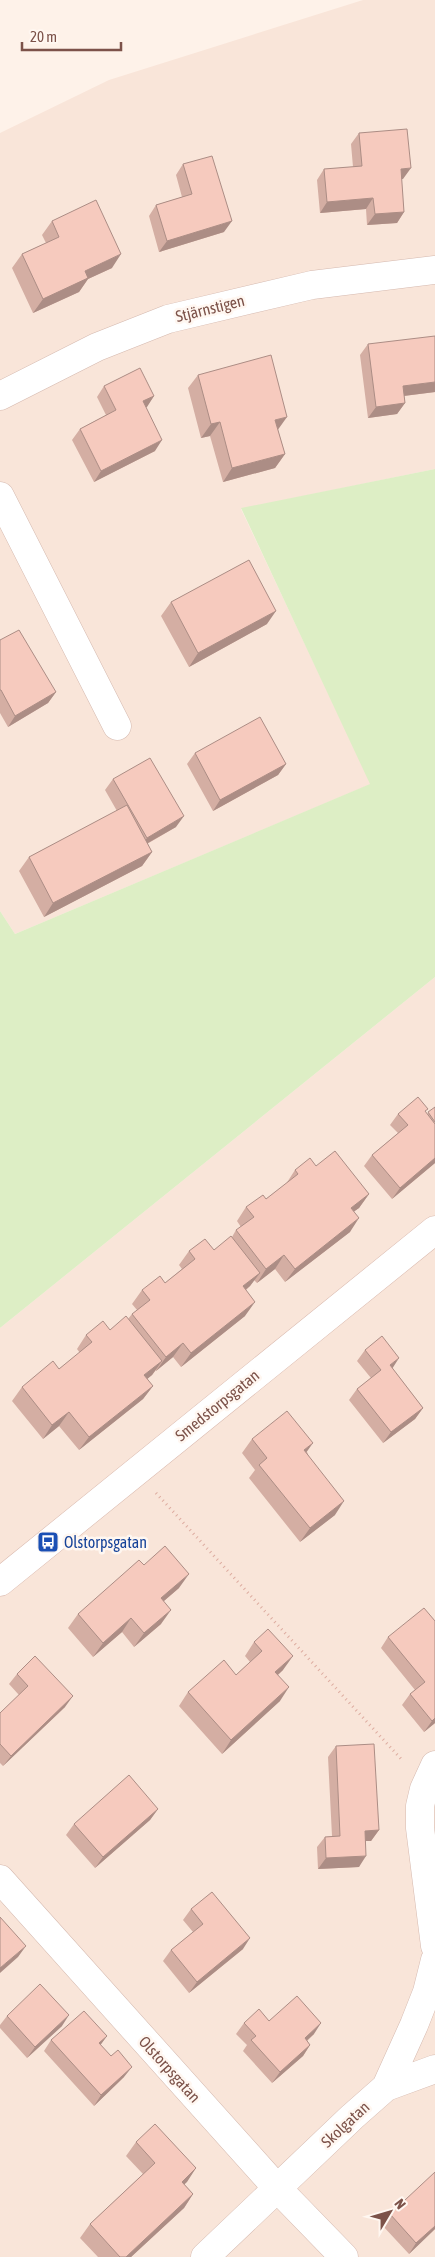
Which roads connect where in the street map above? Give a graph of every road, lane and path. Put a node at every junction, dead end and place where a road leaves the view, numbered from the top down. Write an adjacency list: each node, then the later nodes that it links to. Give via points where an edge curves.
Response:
1 (435, 270): 2 (street, Stjärnstigen, via 312,286 168,319 97,347)
2 (0, 396)
3 (0, 496): 4 (street)
4 (117, 726)
5 (435, 1230): 6 (street, Smedstorpsgatan)
6 (135, 1471): 7 (street, Smedstorpsgatan); 8 (path, via 408,1767)
7 (0, 1582)
8 (432, 1771): 10 (street, via 420,1806 420,1828)
9 (0, 1879): 14 (street, Olstorpsgatan)
10 (435, 1946)
11 (435, 1960): 13 (street, Skolgatan, via 418,2016)
12 (435, 2069): 13 (street)
13 (386, 2087): 14 (street, Skolgatan)
14 (277, 2188): 15 (street, Skolgatan); 16 (street, Olstorpsgatan)
15 (205, 2257)
16 (344, 2257)

